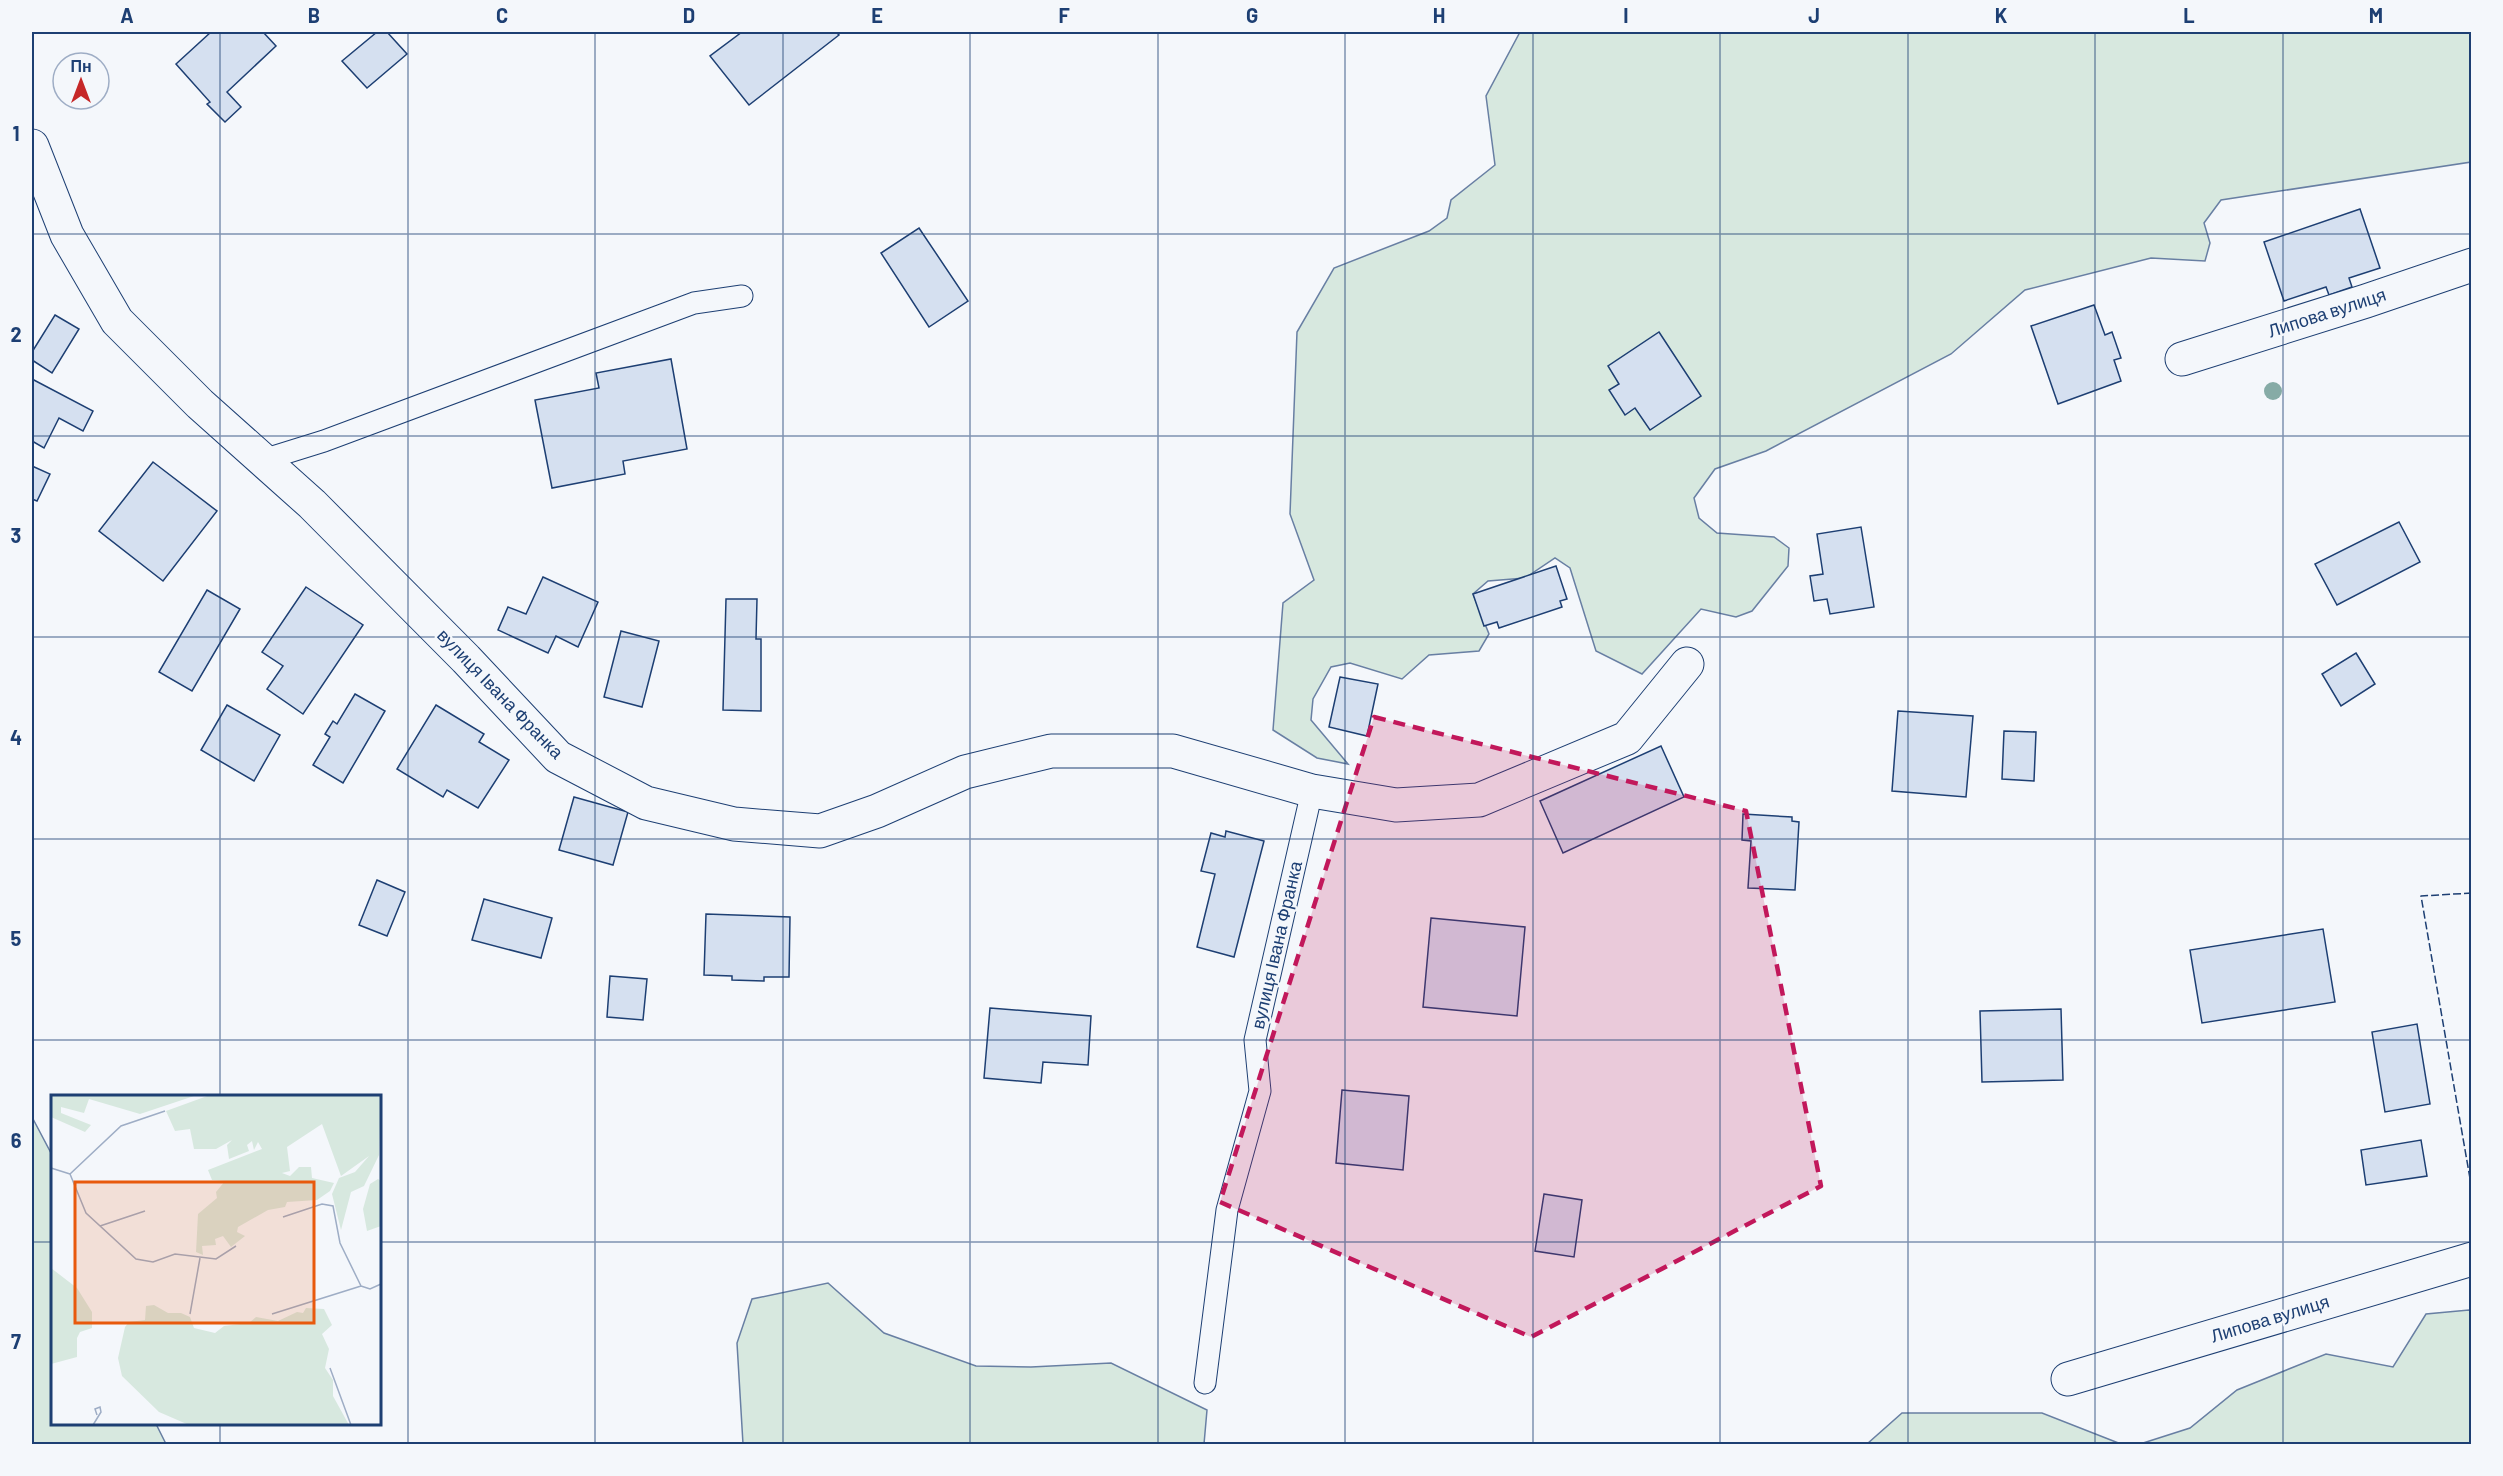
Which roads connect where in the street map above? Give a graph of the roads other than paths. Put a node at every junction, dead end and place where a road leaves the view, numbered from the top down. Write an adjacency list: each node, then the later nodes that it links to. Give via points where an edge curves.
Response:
1 (32, 147): 5 (street, вулиця Івана Франка, via 67,235 117,321)
2 (2472, 265): 4 (street, Липова вулиця)
3 (742, 296): 5 (lane, via 694,303 324,441)
4 (2182, 359)
5 (263, 460): 7 (street, вулиця Івана Франка, via 361,553 558,757 646,803 734,824 820,831 877,811 964,772 1051,751 1173,751)
6 (1687, 664): 7 (street, вулиця Івана Франка, via 1627,738 1479,800 1396,805)
7 (1312, 791): 10 (lane, вулиця Івана Франка, via 1255,1040 1260,1091 1227,1210)
8 (2472, 1259): 9 (street, Липова вулиця)
9 (2068, 1379)
10 (1205, 1383)

